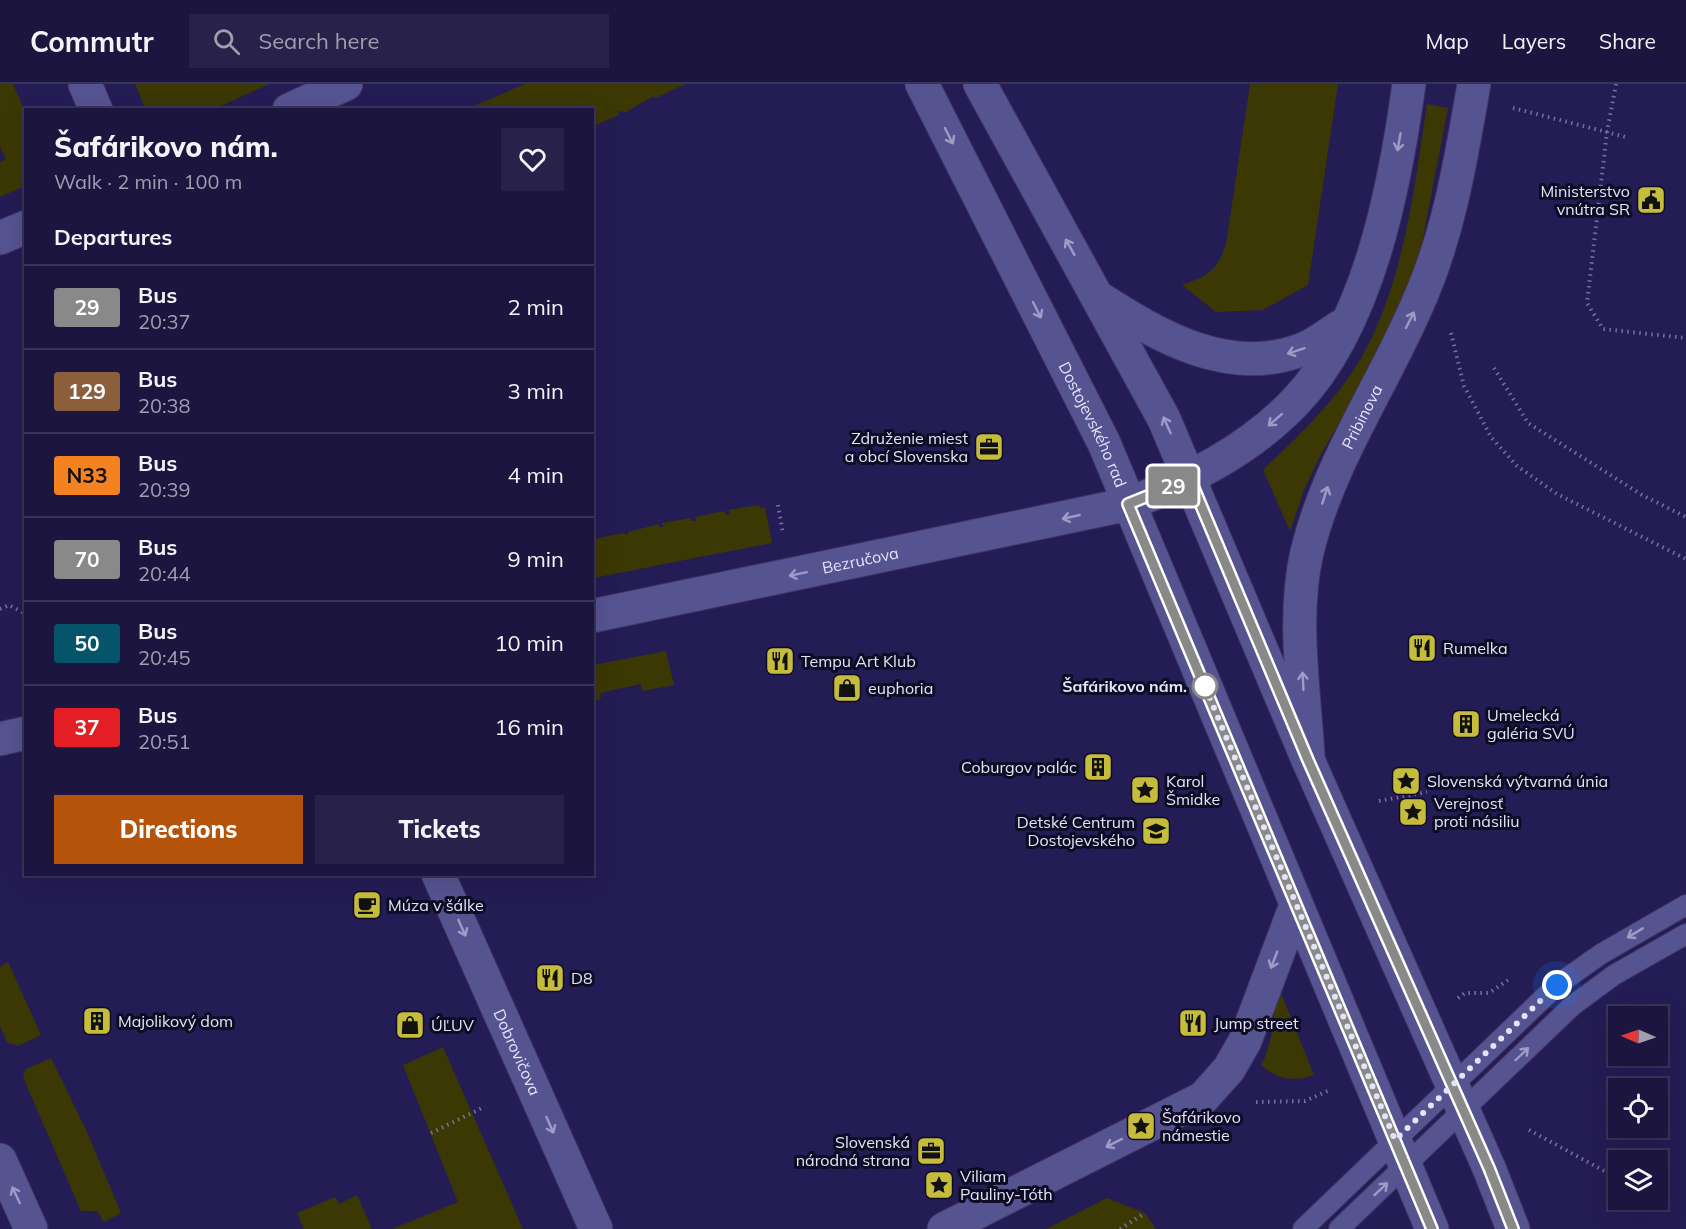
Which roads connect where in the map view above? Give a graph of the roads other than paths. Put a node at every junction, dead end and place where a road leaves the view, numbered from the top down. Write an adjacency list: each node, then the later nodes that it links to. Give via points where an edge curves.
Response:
1 (85, 84): 7 (street)
2 (346, 84): 8 (street)
3 (922, 84): 14 (street, Dostojevského rad, one-way to 14, via 1104,442)
4 (980, 84): 11 (street, one-way to 4)
5 (1409, 84): 12 (street, one-way to 12, via 1390,193 1371,268)
6 (1473, 84): 18 (street, Pribinova, one-way to 6, via 1301,632 1307,551 1334,470 1418,304 1444,236)
7 (95, 108)
8 (293, 108)
9 (24, 228): 10 (street)
10 (0, 238)
11 (1099, 298): 12 (street, one-way to 11, via 1288,354 1257,358 1215,356 1146,328); 13 (street, one-way to 11, via 1164,419)
12 (1347, 323): 13 (street, one-way to 13, via 1318,375 1295,402 1235,451)
13 (1190, 479): 14 (street); 18 (street)
14 (1128, 504): 15 (street, Bezručova, one-way to 15); 20 (street, Dostojevského rad)
15 (594, 616)
16 (24, 733): 17 (street)
17 (0, 739)
18 (1308, 760): 23 (street)
19 (439, 876): 27 (street, Dobrovičova, one-way to 27)
20 (1296, 905): 24 (street, Dostojevského rad); 28 (street, one-way to 28, via 1245,1041 1229,1070 1203,1098)
21 (1686, 905): 23 (lane, one-way to 23, via 1601,954 1557,985)
22 (1686, 934): 23 (lane, one-way to 22, via 1614,975)
23 (1458, 1098): 24 (lane); 24 (lane); 32 (street)
24 (1401, 1153): 29 (lane); 30 (lane, one-way to 24); 31 (street, Dostojevského rad)
25 (0, 1160): 26 (street, one-way to 25)
26 (31, 1229)
27 (596, 1229)
28 (944, 1229)
29 (1303, 1229)
30 (1339, 1229)
31 (1432, 1229)
32 (1513, 1229)

